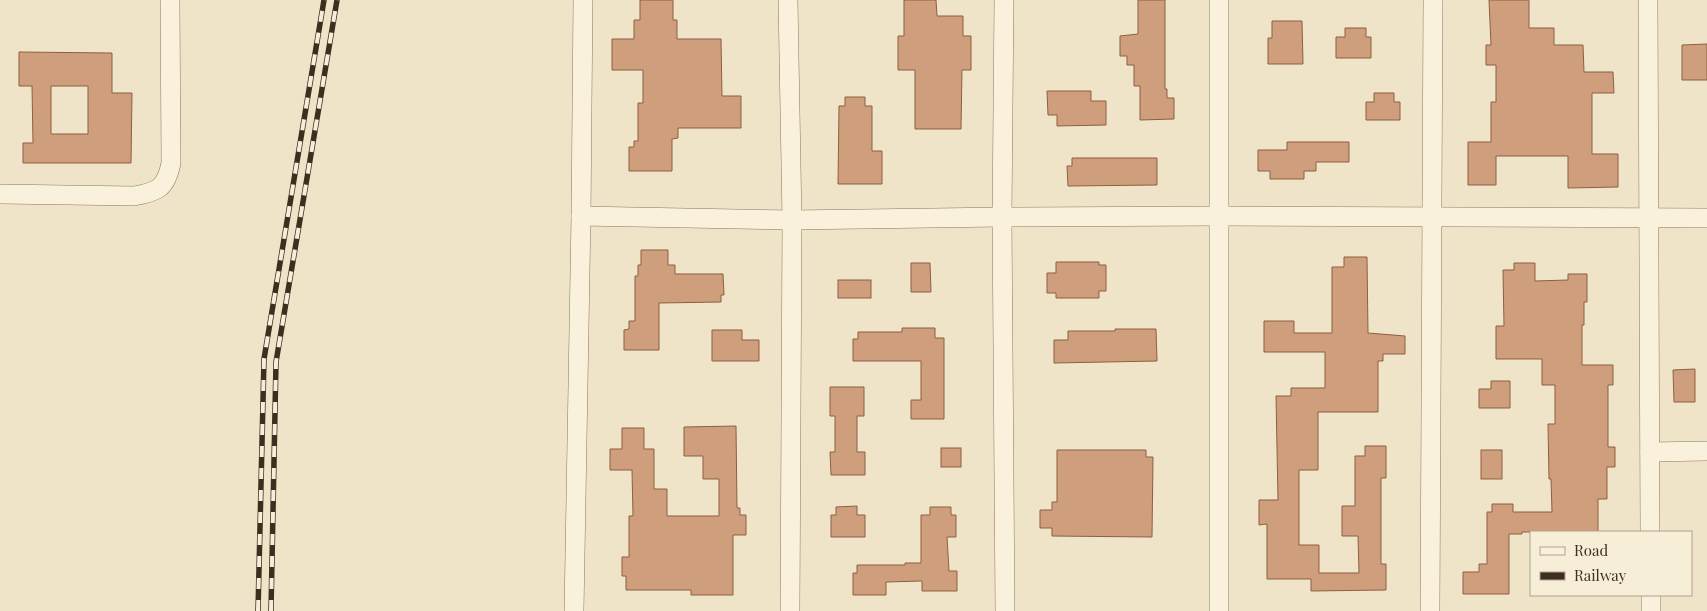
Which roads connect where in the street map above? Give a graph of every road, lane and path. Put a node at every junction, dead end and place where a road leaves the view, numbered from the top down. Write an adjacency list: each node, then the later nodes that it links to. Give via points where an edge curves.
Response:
1 (170, 0): 8 (street, via 171,163 160,188 134,196)
2 (583, 0): 9 (street)
3 (788, 0): 15 (street)
4 (1004, 0): 12 (street)
5 (1219, 0): 10 (street)
6 (1433, 0): 11 (street)
7 (1648, 0): 13 (street)
8 (0, 194)
9 (581, 216): 15 (street); 20 (street)
10 (1218, 216): 11 (street); 12 (street); 23 (street)
11 (1433, 216): 13 (street); 24 (street)
12 (1002, 217): 15 (street); 22 (street)
13 (1648, 218): 14 (street); 17 (street)
14 (1707, 218)
15 (792, 220): 21 (street)
16 (1707, 450): 17 (street)
17 (1650, 452): 18 (street)
18 (1650, 531)
19 (1650, 596): 25 (street)
20 (574, 611)
21 (790, 611)
22 (1005, 611)
23 (1218, 611)
24 (1430, 611)
25 (1651, 611)

